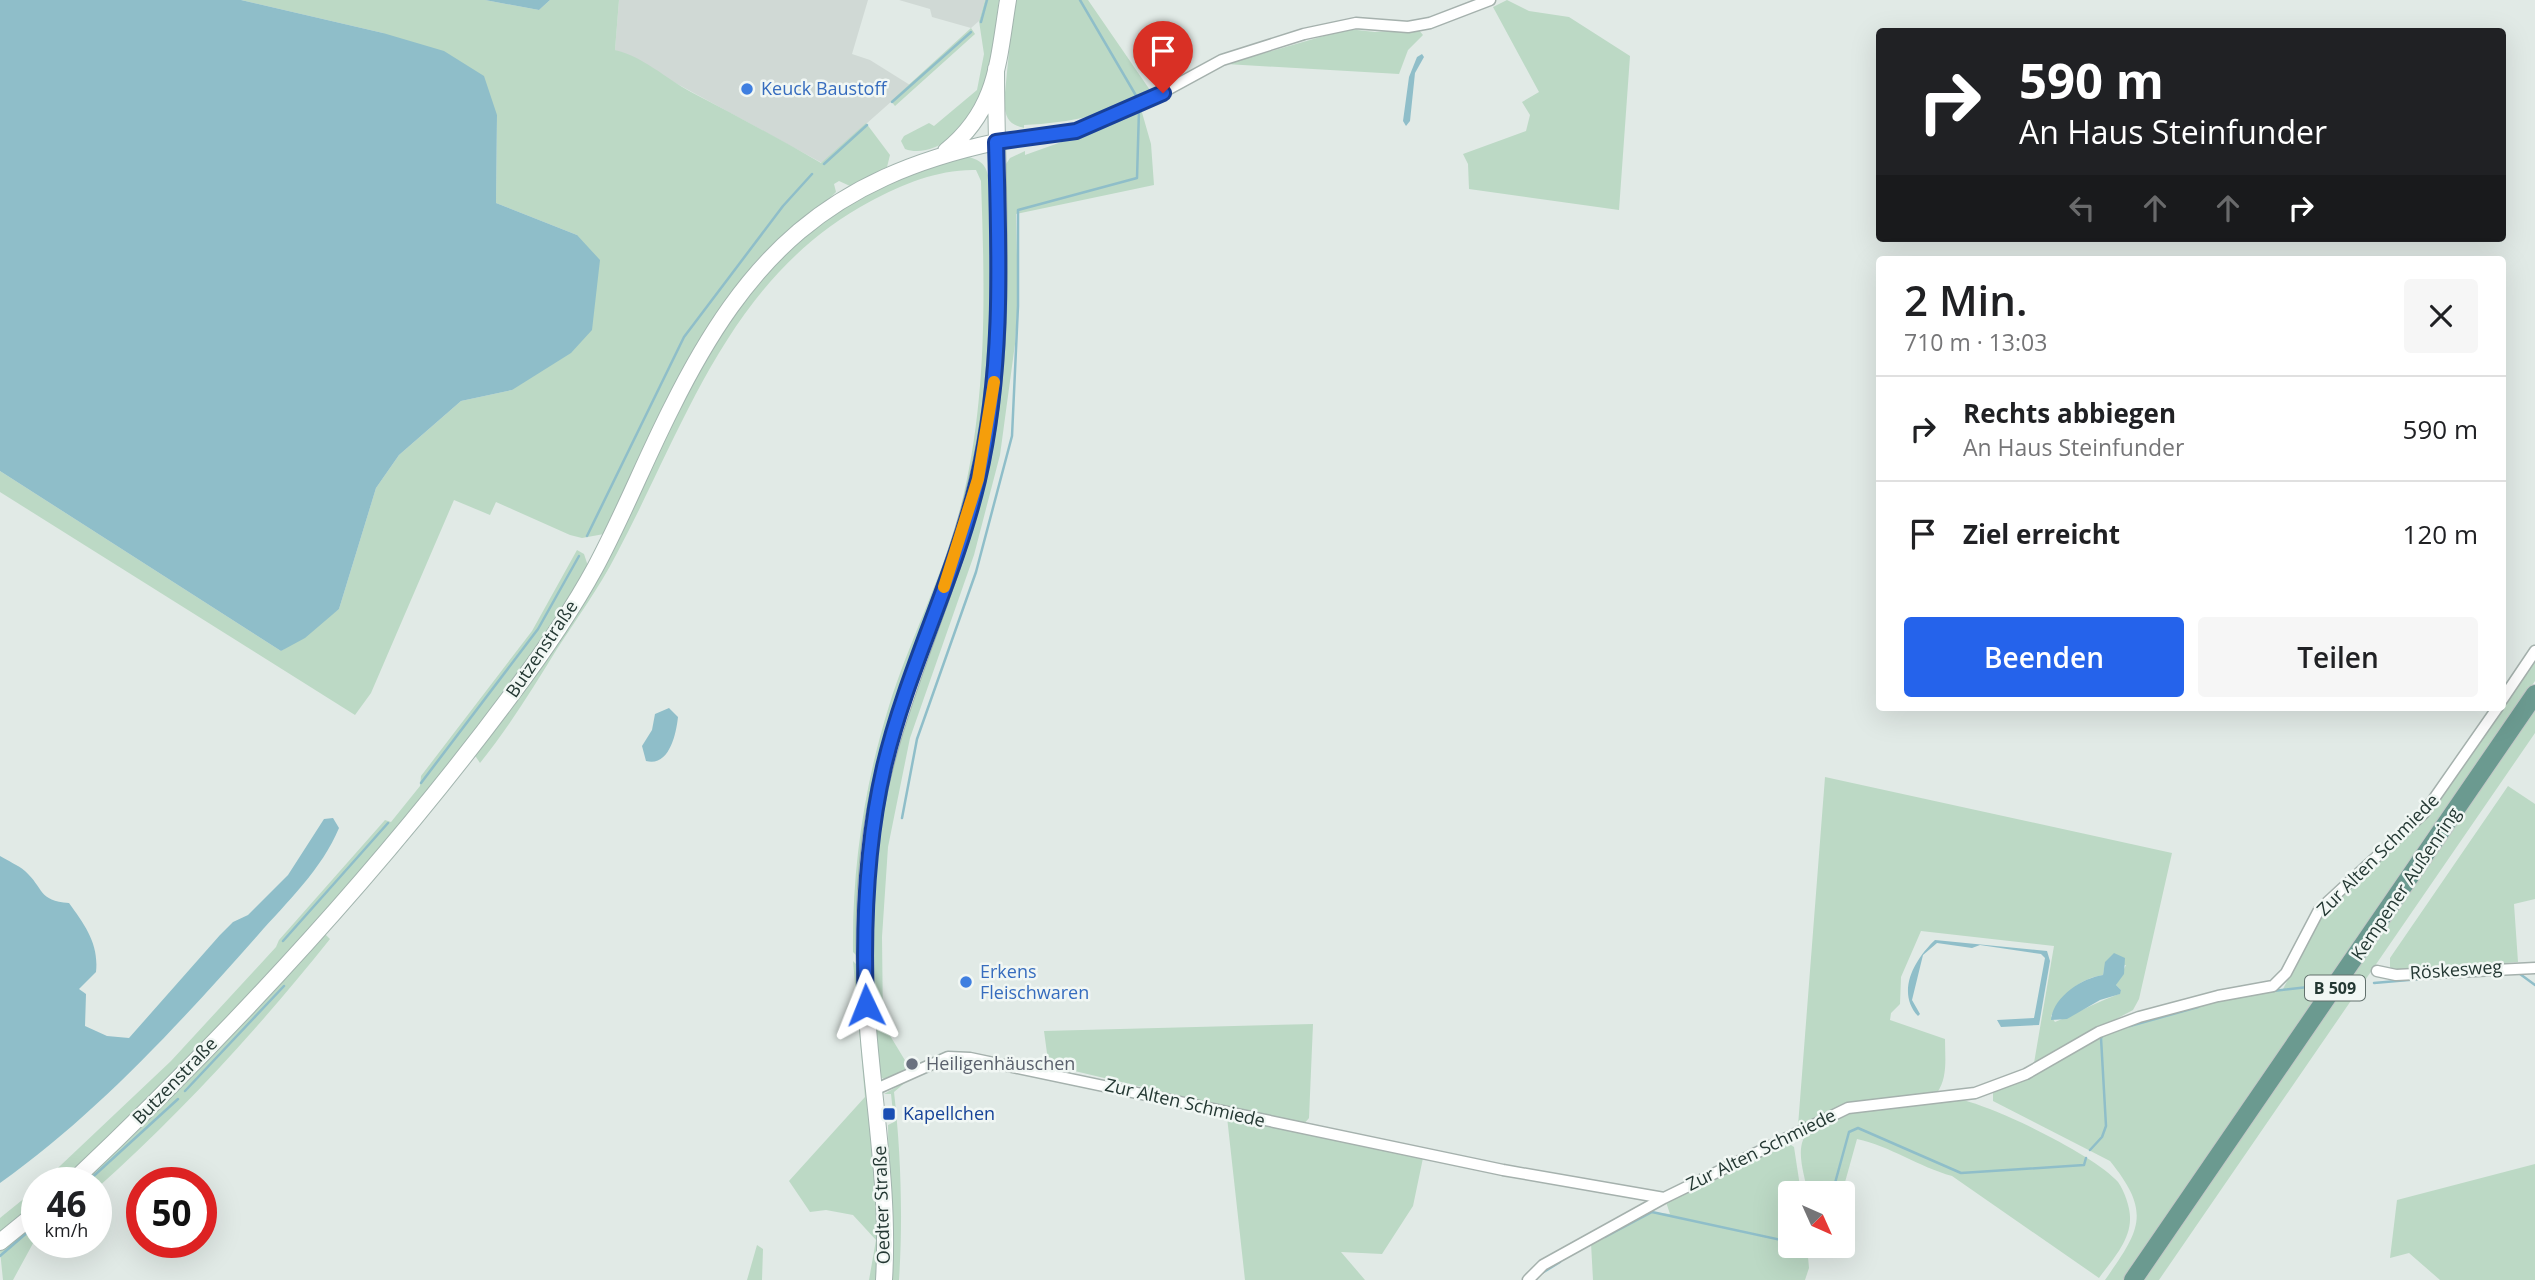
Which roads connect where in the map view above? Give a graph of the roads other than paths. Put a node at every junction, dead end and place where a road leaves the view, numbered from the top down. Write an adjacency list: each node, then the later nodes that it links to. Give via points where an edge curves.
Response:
1 (1008, 0): 3 (street)
2 (1490, 0): 4 (street, via 1430,23 1408,27 1356,23 1304,34 1222,60 1143,103 1076,131)
3 (996, 69): 4 (street, Oedter Straße); 5 (street, via 974,126)
4 (1003, 141): 5 (street, Butzenstraße); 12 (street, Oedter Straße, via 1000,302 985,443 969,515 889,746 871,839 864,968)
5 (944, 153): 13 (street, Butzenstraße, via 846,197 803,226 759,269 705,344 593,571 558,630 494,718 336,908 173,1087)
6 (2535, 651): 7 (street)
7 (2506, 694)
8 (2535, 694): 19 (main road, Kempener Außenring / B 509)
9 (2495, 711): 14 (street, Zur Alten Schmiede, via 2424,813 2319,910 2286,973 2273,986 2139,1017 2099,1032 2026,1074 1975,1093 1848,1108)
10 (2535, 968): 11 (street, Röskesweg, via 2396,975)
11 (2377, 971)
12 (874, 1090): 14 (street, Zur Alten Schmiede, via 948,1057 970,1058 1503,1170); 17 (street, Oedter Straße, via 886,1216)
13 (88, 1167)
14 (1664, 1198): 18 (street, Zur Alten Schmiede, via 1543,1265)
15 (21, 1225): 16 (street)
16 (0, 1242)
17 (884, 1280)
18 (1528, 1280)
19 (2133, 1280)

